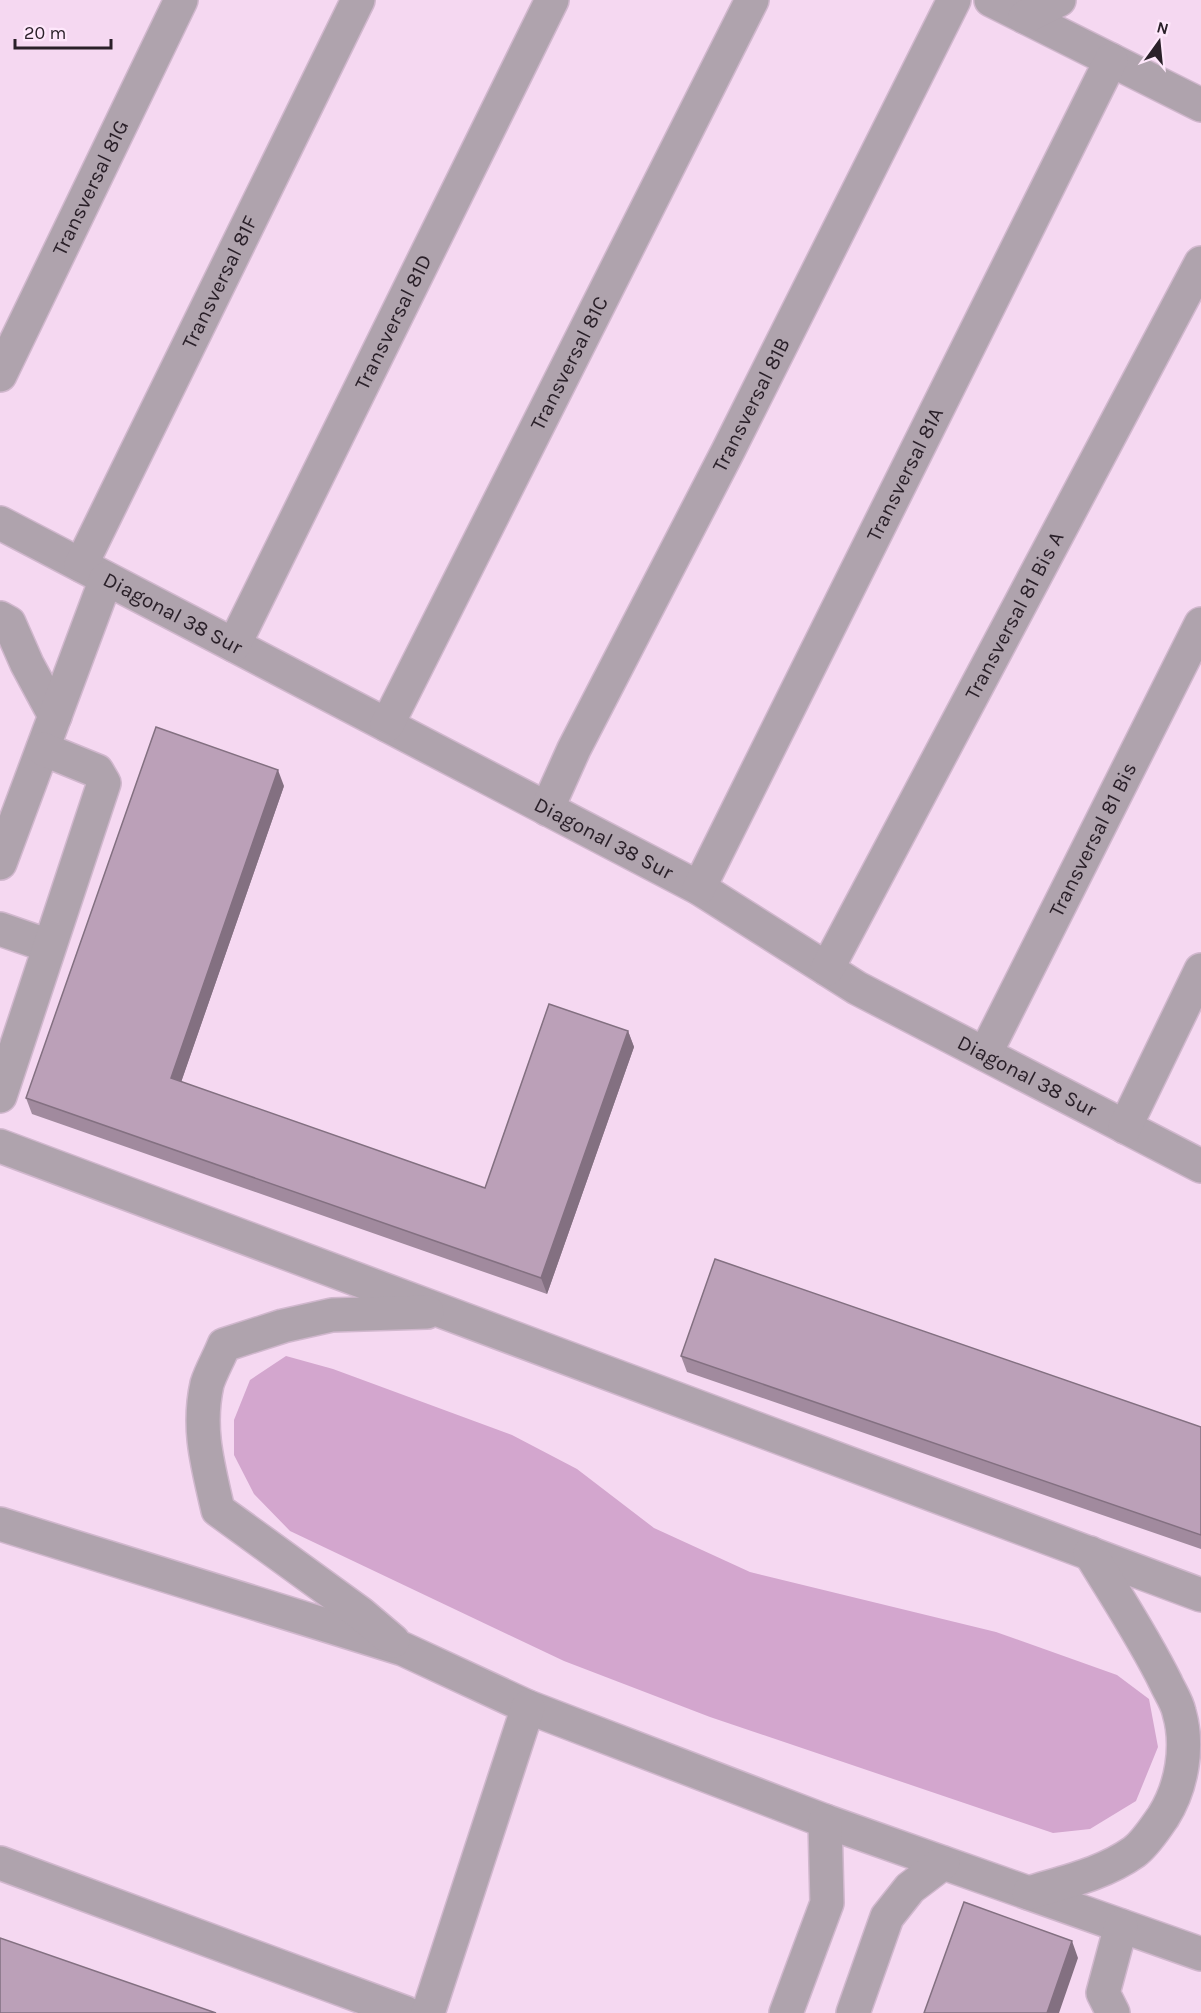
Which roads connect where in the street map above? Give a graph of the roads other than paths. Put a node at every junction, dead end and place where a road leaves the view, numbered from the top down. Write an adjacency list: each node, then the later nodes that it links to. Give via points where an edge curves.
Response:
1 (181, 0): 12 (street, Transversal 81G)
2 (358, 0): 14 (street, Transversal 81F)
3 (552, 0): 17 (street, Transversal 81D)
4 (752, 0): 19 (street, Transversal 81C)
5 (954, 0): 21 (street, Transversal 81B)
6 (991, 0): 8 (street)
7 (1059, 0): 8 (street)
8 (1025, 17): 9 (street)
9 (1111, 60): 10 (street); 23 (street, Transversal 81A)
10 (1194, 94)
11 (1201, 263): 26 (street, Transversal 81 Bis A)
12 (0, 375)
13 (0, 523): 14 (street, Diagonal 38 Sur)
14 (94, 572): 17 (street, Diagonal 38 Sur); 18 (street, Transversal 81F)
15 (0, 618): 18 (street, via 9,623)
16 (1201, 624): 28 (street, Transversal 81 Bis)
17 (234, 645): 19 (street, Diagonal 38 Sur)
18 (56, 716): 20 (street, Transversal 81F)
19 (387, 725): 21 (street, Diagonal 38 Sur)
20 (43, 748): 22 (street, Transversal 81F); 25 (street, via 97,771 104,783)
21 (547, 809): 23 (street, Diagonal 38 Sur)
22 (0, 863)
23 (699, 888): 26 (street, Diagonal 38 Sur)
24 (0, 929): 25 (street)
25 (49, 946): 29 (street)
26 (827, 969): 28 (street, Diagonal 38 Sur)
27 (1201, 970): 30 (street)
28 (985, 1054): 30 (street, Diagonal 38 Sur)
29 (0, 1096)
30 (1125, 1127): 32 (street, Diagonal 38 Sur)
31 (0, 1146): 33 (street)
32 (1201, 1166)
33 (444, 1312): 35 (street); 37 (street, via 332,1315 224,1345 208,1383 201,1422 218,1510 360,1613)
34 (0, 1524): 37 (street)
35 (1090, 1553): 36 (street); 42 (street, via 1158,1666 1179,1710 1183,1734 1178,1783 1170,1805 1136,1851 1098,1872)
36 (1201, 1595)
37 (403, 1650): 38 (street)
38 (528, 1707): 39 (street); 46 (street)
39 (825, 1821): 41 (street); 47 (street, via 827,1903)
40 (0, 1863): 45 (street)
41 (943, 1863): 42 (street); 48 (street, via 910,1888 887,1917)
42 (1029, 1893): 43 (street)
43 (1122, 1926): 44 (street); 49 (street, via 1103,1993)
44 (1201, 1954)
45 (406, 2013)
46 (428, 2013)
47 (786, 2013)
48 (853, 2013)
49 (1113, 2013)

